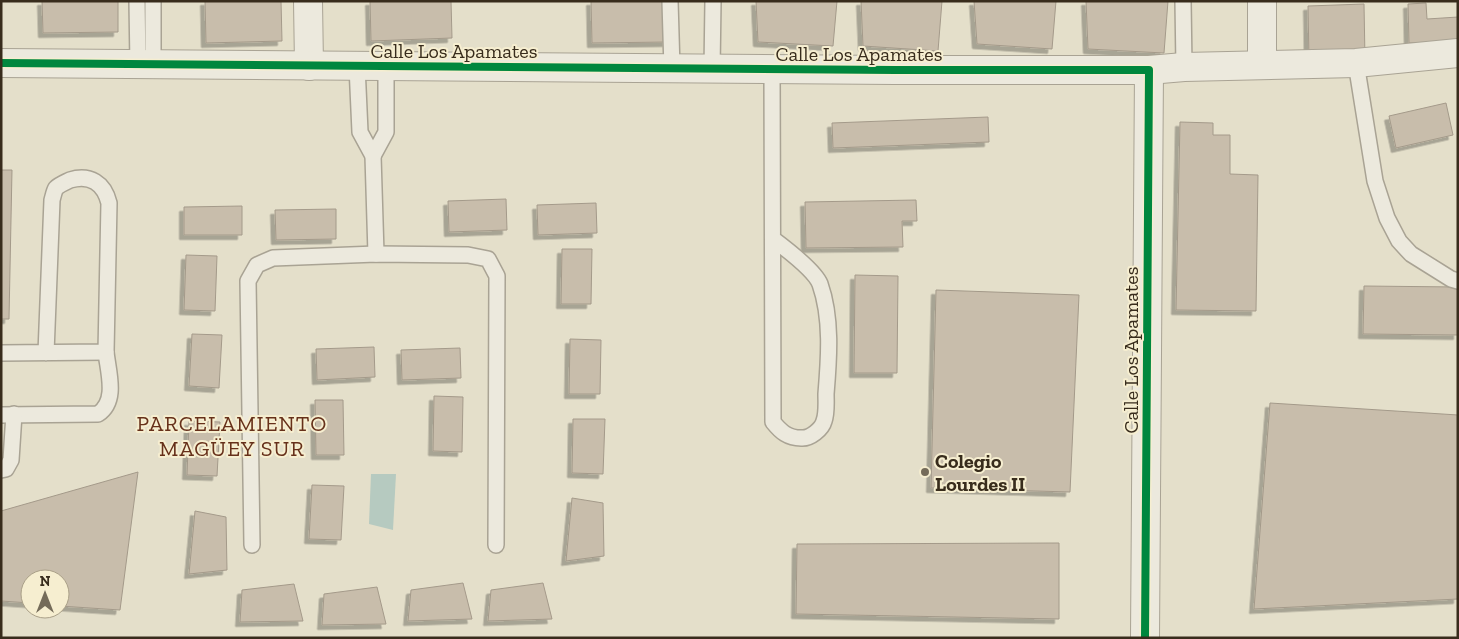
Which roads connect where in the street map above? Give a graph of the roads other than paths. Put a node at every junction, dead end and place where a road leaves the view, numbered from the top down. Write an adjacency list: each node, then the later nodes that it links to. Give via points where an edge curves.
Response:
1 (137, 1): 11 (lane)
2 (153, 1): 11 (lane)
3 (308, 1): 13 (street)
4 (670, 1): 17 (lane)
5 (713, 1): 18 (lane)
6 (1183, 1): 16 (lane)
7 (1262, 1): 12 (street)
8 (1458, 53): 10 (street)
9 (1, 63): 11 (street, Calle Los Apamates)
10 (1356, 63): 12 (street); 24 (lane, via 1375,181 1387,218 1399,241 1412,254)
11 (145, 65): 13 (street, Calle Los Apamates)
12 (1262, 65): 16 (street)
13 (309, 66): 14 (street, Calle Los Apamates)
14 (357, 66): 15 (street, Calle Los Apamates); 21 (lane, via 360,132)
15 (386, 66): 17 (street, Calle Los Apamates); 21 (lane, via 386,132)
16 (1184, 67): 20 (street)
17 (672, 69): 18 (street, Calle Los Apamates)
18 (712, 69): 19 (street, Calle Los Apamates)
19 (772, 70): 20 (street, Calle Los Apamates); 22 (lane)
20 (1149, 70): 32 (street, Calle Los Apamates)
21 (373, 156): 23 (lane)
22 (774, 239): 22 (lane, via 774,422 790,437 804,439 818,431 824,421 828,320 819,282)
23 (376, 254): 30 (lane, via 273,258 258,265 248,281); 31 (lane, via 468,255 488,259 497,276)
24 (1458, 281)
25 (106, 352): 27 (lane); 27 (lane, via 109,203 99,184 78,178 56,188 52,200); 28 (lane, via 109,403 98,414)
26 (1, 353): 27 (lane)
27 (46, 353)
28 (7, 414): 29 (lane, via 12,460 6,469)
29 (1, 470)
30 (252, 546)
31 (496, 546)
32 (1145, 638)

